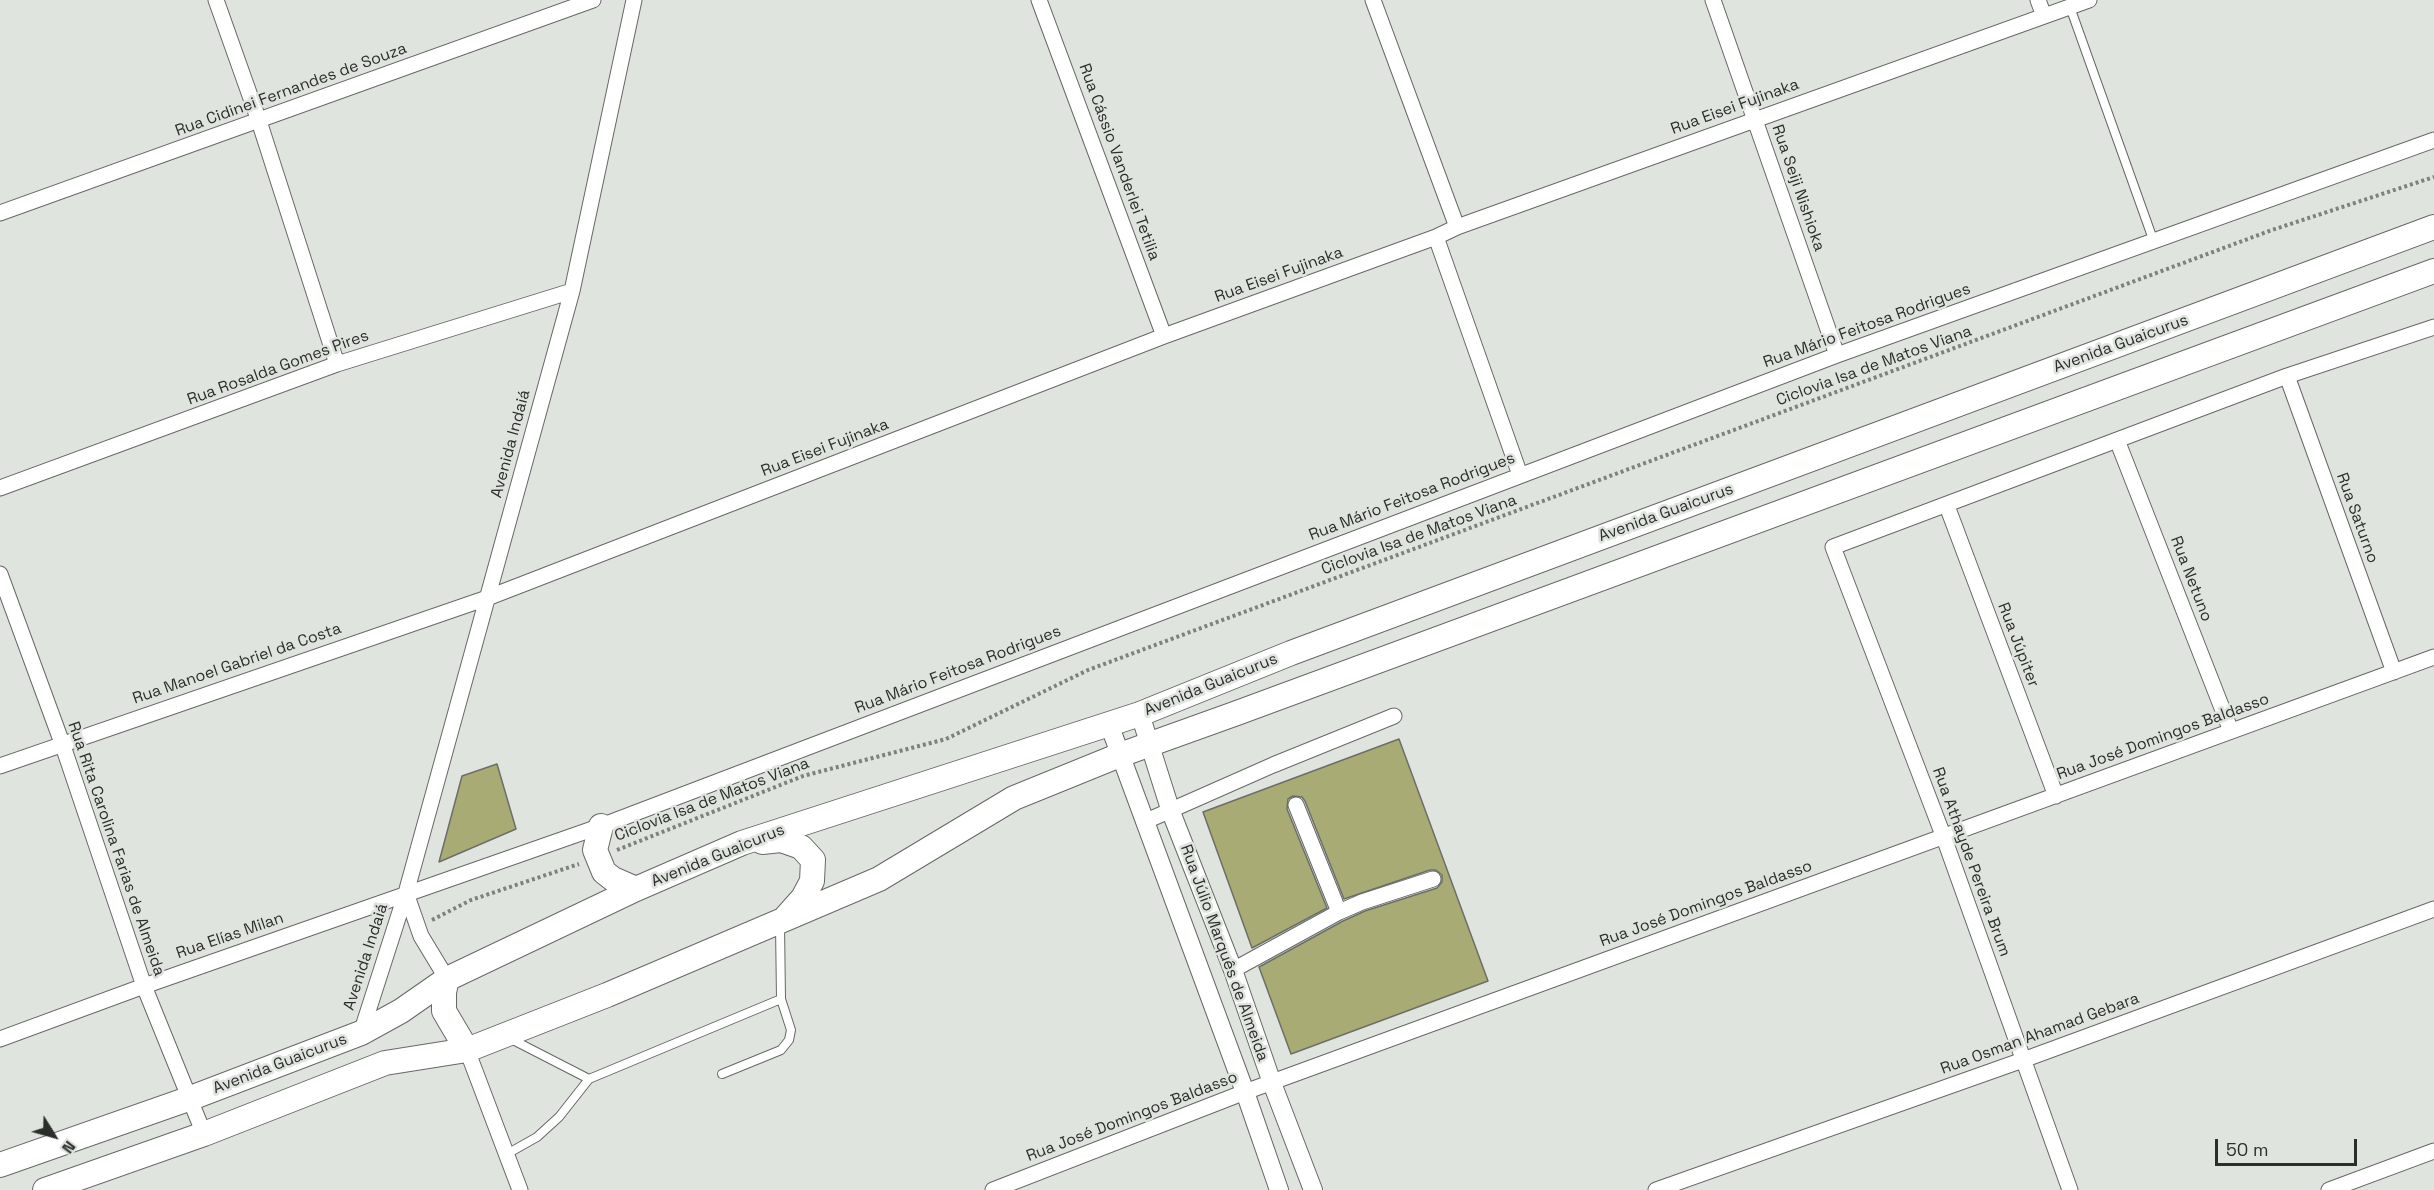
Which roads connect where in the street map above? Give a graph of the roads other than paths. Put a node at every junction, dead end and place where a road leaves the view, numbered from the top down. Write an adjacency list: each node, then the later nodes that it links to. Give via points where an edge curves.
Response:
1 (216, 0): 12 (street)
2 (593, 0): 12 (street, Rua Cidinei Fernandes de Souza)
3 (634, 0): 20 (street, Avenida Indaiá)
4 (1040, 0): 22 (street, Rua Cássio Vanderlei Tetilia)
5 (1373, 0): 15 (street)
6 (1713, 0): 11 (street, Rua Seiji Nishioka)
7 (2038, 0): 10 (street)
8 (2089, 0): 9 (street, Rua Eisei Fujinaka)
9 (2070, 7): 10 (street, Rua Eisei Fujinaka); 18 (lane)
10 (2044, 16): 11 (street, Rua Eisei Fujinaka)
11 (1756, 119): 15 (street, Rua Eisei Fujinaka); 23 (street, Rua Seiji Nishioka)
12 (259, 122): 14 (street, Rua Cidinei Fernandes de Souza); 24 (street)
13 (2434, 140): 18 (street, Rua Mário Feitosa Rodrigues)
14 (0, 213)
15 (1457, 227): 17 (street, Rua Eisei Fujinaka)
16 (2434, 227): 34 (main road, Avenida Guaicurus, via 1302,649)
17 (1436, 237): 22 (street, Rua Eisei Fujinaka); 27 (street)
18 (2154, 242): 23 (street, Rua Mário Feitosa Rodrigues)
19 (2434, 271): 39 (main road, Avenida Guaicurus)
20 (572, 291): 24 (street, Rua Rosalda Gomes Pires); 31 (street, Avenida Indaiá)
21 (2434, 327): 25 (street)
22 (1164, 336): 31 (street, Rua Eisei Fujinaka)
23 (1837, 355): 27 (street, Rua Mário Feitosa Rodrigues)
24 (337, 364): 28 (street, Rua Rosalda Gomes Pires)
25 (2287, 376): 26 (street); 33 (street, Rua Saturno)
26 (2117, 440): 29 (street); 37 (street, Rua Netuno)
27 (1520, 475): 46 (street, Rua Mário Feitosa Rodrigues)
28 (0, 488)
29 (1947, 506): 42 (street, Rua Júpiter); 47 (street, Rua Athayde Pereira Brum, via 1833,548)
30 (0, 574): 38 (street, Rua Rita Carolina Farias de Almeida)
31 (487, 598): 38 (street, Rua Manoel Gabriel da Costa); 51 (street, Avenida Indaiá)
32 (2434, 657): 33 (street, Rua José Domingos Baldasso)
33 (2394, 672): 37 (street, Rua José Domingos Baldasso)
34 (1140, 714): 36 (main road, Avenida Guaicurus); 39 (street, Rua Júlio Marquês de Almeida)
35 (1394, 716): 44 (street)
36 (1108, 724): 40 (street, Rua Júlio Marquês de Almeida); 48 (main road, Avenida Guaicurus)
37 (2230, 731): 42 (street, Rua José Domingos Baldasso)
38 (62, 743): 41 (street, Rua Manoel Gabriel da Costa); 57 (street, Rua Rita Carolina Farias de Almeida)
39 (1151, 745): 40 (main road, Avenida Guaicurus); 44 (street, Rua Júlio Marquês de Almeida)
40 (1120, 755): 45 (street, Rua Júlio Marquês de Almeida); 54 (main road, Avenida Guaicurus, via 1014,798 879,879)
41 (0, 766)
42 (2056, 796): 47 (street, Rua José Domingos Baldasso)
43 (1296, 805): 53 (street)
44 (1171, 812): 45 (street); 55 (street, Rua Júlio Marquês de Almeida)
45 (1144, 822): 67 (street, Rua Júlio Marquês de Almeida)
46 (601, 826): 50 (main road, via 596,850 604,872); 51 (street, Rua Mário Feitosa Rodrigues)
47 (1943, 835): 63 (street, Rua Athayde Pereira Brum); 66 (street, Rua José Domingos Baldasso)
48 (742, 843): 50 (main road, Avenida Guaicurus); 54 (main road, via 781,840 801,847 813,860 812,882)
49 (1433, 879): 53 (street)
50 (636, 889): 56 (main road, Avenida Guaicurus)
51 (406, 893): 56 (street, Avenida Indaiá, via 418,927); 57 (street, Rua Elías Milan); 59 (street, Avenida Indaiá)
52 (2434, 909): 63 (street, Rua Osman Ahamad Gebara)
53 (1338, 912): 55 (street)
54 (780, 923): 58 (lane); 60 (main road, Avenida Guaicurus)
55 (1233, 970): 66 (street, Rua Júlio Marquês de Almeida)
56 (447, 979): 59 (main road, Avenida Guaicurus); 62 (main road, via 444,1011)
57 (144, 986): 61 (street, Rua Elías Milan); 68 (street, Rua Rita Carolina Farias de Almeida)
58 (781, 999): 64 (lane, via 791,1030 789,1040 781,1050); 65 (lane)
59 (361, 1033): 68 (main road, Avenida Guaicurus)
60 (505, 1035): 62 (main road, Avenida Guaicurus); 65 (lane)
61 (0, 1039)
62 (467, 1050): 69 (main road, Avenida Guaicurus, via 385,1063); 71 (street)
63 (2023, 1060): 78 (street, Rua Osman Ahamad Gebara); 79 (street, Rua Athayde Pereira Brum)
64 (722, 1074)
65 (589, 1079): 71 (lane, via 537,1137)
66 (1272, 1083): 67 (street, Rua José Domingos Baldasso); 77 (street, Rua Júlio Marquês de Almeida)
67 (1245, 1092): 75 (street, Rua José Domingos Baldasso); 76 (street, Rua Júlio Marquês de Almeida)
68 (191, 1098): 69 (street, Rua Rita Carolina Farias de Almeida); 72 (main road, Avenida Guaicurus)
69 (204, 1134): 73 (main road, Avenida Guaicurus)
70 (2434, 1151): 80 (street)
71 (507, 1154): 74 (street)
72 (0, 1165)
73 (45, 1190)
74 (520, 1190)
75 (993, 1190)
76 (1279, 1190)
77 (1313, 1190)
78 (1656, 1190)
79 (2070, 1190)
80 (2329, 1190)

